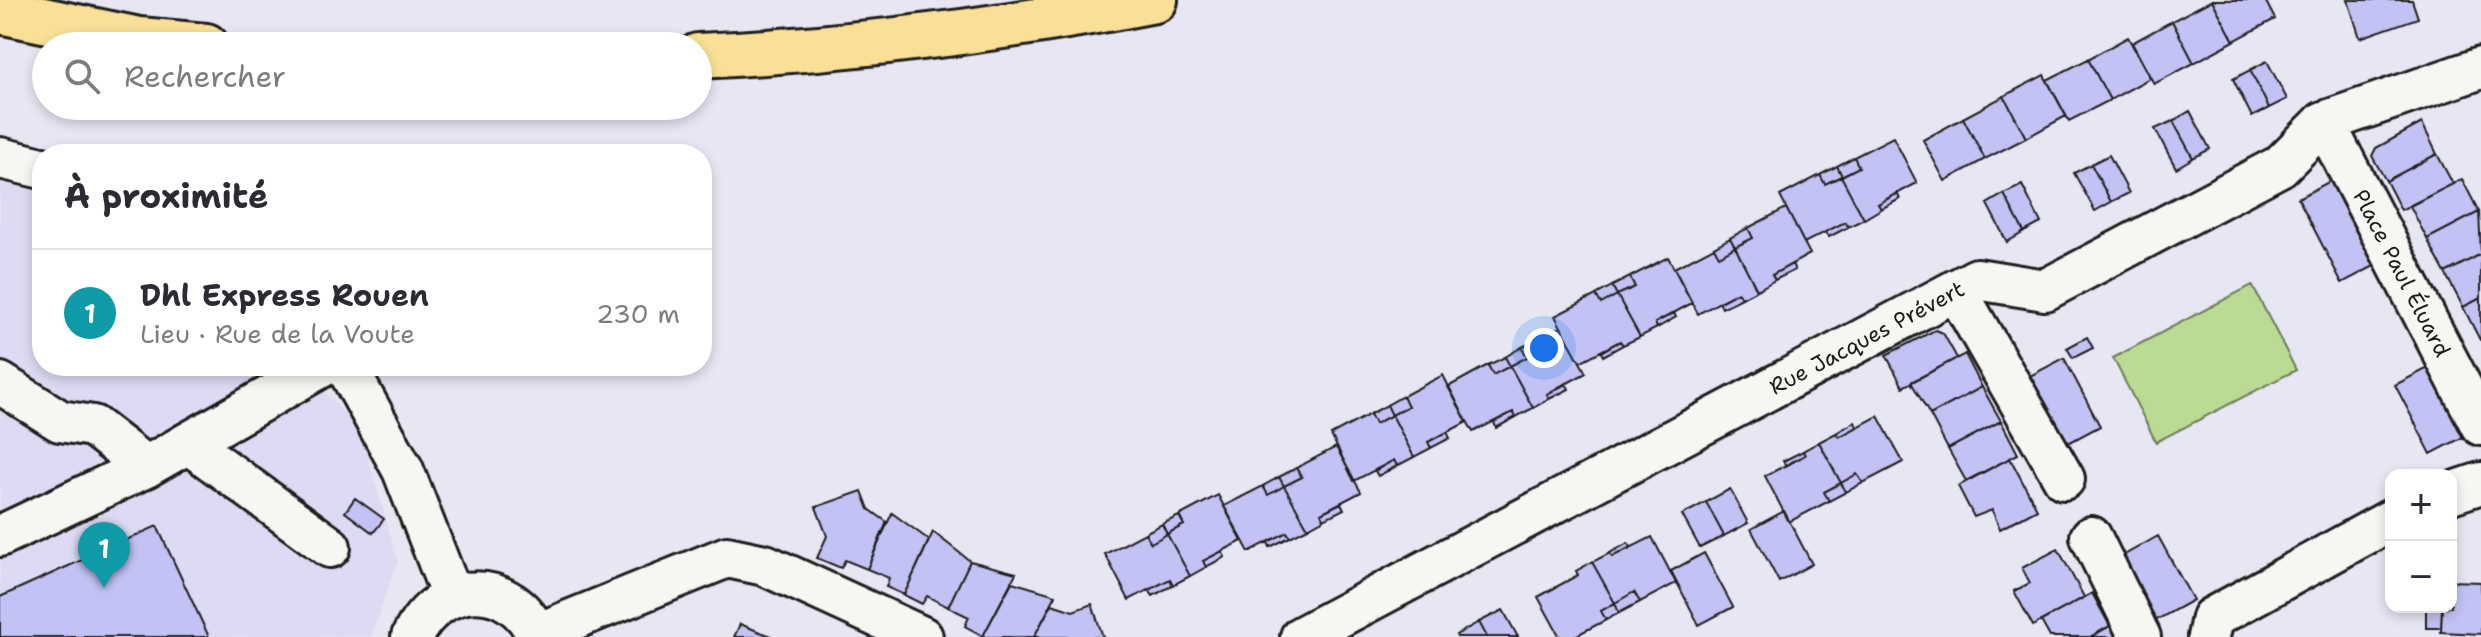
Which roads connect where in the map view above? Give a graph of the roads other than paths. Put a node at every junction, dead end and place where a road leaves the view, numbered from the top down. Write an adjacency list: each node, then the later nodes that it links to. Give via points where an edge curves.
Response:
1 (1155, 0): 4 (highway, via 1067,17)
2 (0, 11): 3 (highway)
3 (101, 32)
4 (712, 55)
5 (2481, 68): 6 (street, Rue Jacques Prévert)
6 (2324, 122): 9 (street, Rue Jacques Prévert, via 2280,166 2045,290 1977,279); 13 (street, Place Paul Éluard)
7 (0, 158): 8 (street)
8 (32, 166)
9 (1956, 290): 16 (street); 27 (street, Rue Jacques Prévert)
10 (305, 376): 14 (street)
11 (351, 376): 23 (street, via 403,470)
12 (0, 383): 15 (street, via 60,421 93,426)
13 (2481, 425)
14 (188, 443): 15 (street); 22 (street)
15 (146, 467): 20 (street)
16 (2064, 479)
17 (2481, 483): 18 (street)
18 (2457, 491)
19 (2385, 523): 29 (street, via 2212,618)
20 (0, 536)
21 (2091, 537): 28 (street)
22 (330, 547)
23 (452, 596): 24 (street, via 496,595 515,605); 25 (street, via 433,606)
24 (538, 635): 26 (street, via 727,557 765,565)
25 (412, 637)
26 (922, 637)
27 (1301, 637)
28 (2140, 637)
29 (2208, 637)

